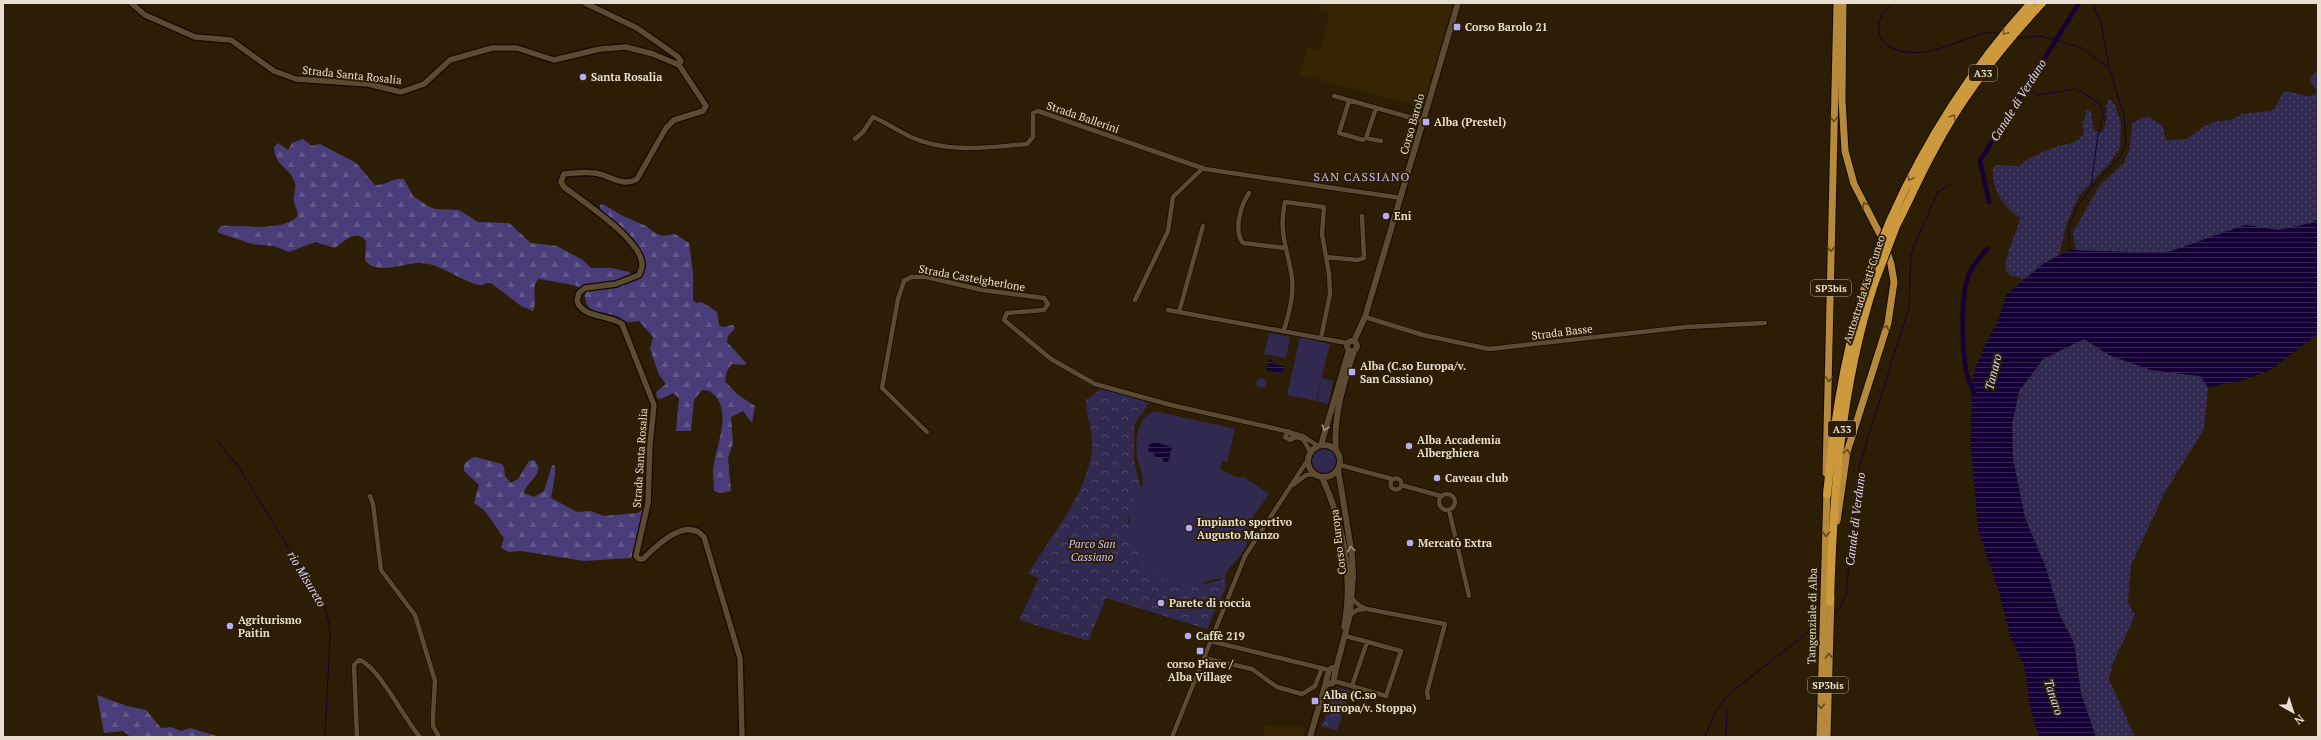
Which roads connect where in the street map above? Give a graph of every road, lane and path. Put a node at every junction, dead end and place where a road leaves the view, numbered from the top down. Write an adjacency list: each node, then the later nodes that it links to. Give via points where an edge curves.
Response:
1 (131, 3): 8 (street, Strada Santa Rosalia, via 146,16 195,37 232,40 266,66 286,76 368,84 401,92 424,84 450,60 492,48 517,48 547,60 557,60 600,49 626,47)
2 (585, 3): 8 (street, via 637,28 677,56 681,61)
3 (1458, 3): 12 (main road, Corso Barolo)
4 (1838, 3): 48 (highway, SP3bis, one-way to 48)
5 (1843, 3): 52 (highway, Tangenziale di Alba, one-way to 5, via 1839,501 1846,458 1888,323 1893,287 1891,264 1884,242 1858,194 1848,165 1843,136)
6 (2031, 3): 16 (highway, Autostrada Asti-Cuneo / A33, one-way to 16, via 1977,68)
7 (2042, 3): 16 (highway, Autostrada Asti-Cuneo / A33, one-way to 7, via 1984,72)
8 (679, 65): 67 (street, Strada Santa Rosalia, via 706,106 703,111 674,120 666,128 637,179 623,182 582,172 564,174 561,182 629,240 638,252 642,265 639,275 616,284 584,288 577,300 584,310 622,324 649,388 654,405 648,503 636,556 643,559 670,536 686,529 696,530 704,538 740,658)
9 (1334, 96): 10 (street)
10 (1348, 101): 11 (street); 14 (street, via 1339,133)
11 (1376, 108): 12 (street); 15 (street, via 1366,138)
12 (1423, 122): 19 (main road, Corso Barolo)
13 (855, 139): 17 (street, Strada Ballerini, via 873,117 930,144 962,149 1027,144 1033,137 1033,113 1038,111)
14 (1363, 140)
15 (1381, 141)
16 (1930, 147): 48 (highway, Autostrada Asti-Cuneo / A33, one-way to 48, bridge, via 1890,220 1873,263 1851,336); 52 (highway, Autostrada Asti-Cuneo / A33, bridge, via 1874,284 1856,347 1836,482)
17 (1203, 168): 19 (street, Strada Ballerini); 24 (street, via 1173,197 1168,231)
18 (1249, 193): 22 (street, via 1238,220 1240,240 1243,243)
19 (1401, 198): 27 (main road, Corso Barolo)
20 (1362, 216): 23 (street, via 1364,258)
21 (1203, 226): 26 (street)
22 (1285, 248): 23 (street, via 1281,218 1285,202 1324,207 1322,234); 29 (street, via 1292,291)
23 (1326, 257): 30 (street, via 1330,294)
24 (1136, 300)
25 (1168, 310): 26 (street)
26 (1179, 312): 29 (street)
27 (1365, 317): 28 (street, Strada Basse, via 1423,335 1489,349 1686,327); 31 (main road, Corso Barolo)
28 (1765, 323)
29 (1284, 330): 30 (street)
30 (1322, 338): 32 (street)
31 (1354, 341): 32 (main road); 33 (main road, via 1357,345)
32 (1347, 343): 33 (main road)
33 (1352, 351): 37 (main road, one-way to 37); 38 (main road, via 1338,408)
34 (927, 432): 35 (street, Strada Castelgherlone, via 882,388 898,298 904,281 912,277 926,277 982,290 1044,298 1048,304 1044,310 1007,313 1004,320 1050,359 1096,384)
35 (1288, 434): 36 (street); 36 (street, via 1287,440); 37 (street, via 1303,436)
36 (1292, 439): 39 (street, via 1296,437 1303,440)
37 (1319, 446): 38 (main road, via 1329,446); 39 (main road)
38 (1336, 450): 40 (main road, via 1340,457)
39 (1310, 456): 41 (main road, via 1310,467); 45 (street)
40 (1339, 467): 42 (main road, via 1331,475); 43 (street); 51 (main road, Corso Europa, one-way to 40, via 1352,555)
41 (1316, 474): 42 (main road); 45 (street, via 1306,475)
42 (1322, 477): 59 (main road, Corso Europa, via 1341,529 1348,578 1345,622)
43 (1392, 480): 44 (street, via 1399,479); 44 (street, via 1390,484 1393,489 1398,489)
44 (1401, 485): 47 (street)
45 (1288, 491): 56 (street, via 1245,556)
46 (370, 496): 66 (street, via 381,570 415,615 435,681 432,716 433,726)
47 (1441, 496): 49 (street, via 1439,506 1443,510); 49 (street, via 1449,494 1453,497 1454,505)
48 (1827, 496): 70 (highway, Tangenziale di Alba / SP3bis, one-way to 70)
49 (1449, 510): 50 (street)
50 (1469, 596)
51 (1352, 598): 53 (street); 54 (main road, Corso Europa)
52 (1830, 602): 71 (highway, Tangenziale di Alba / SP3bis, one-way to 52)
53 (1367, 609): 54 (street, via 1357,610); 62 (street, via 1444,624 1427,692)
54 (1350, 615): 55 (main road, Corso Europa)
55 (1346, 636): 57 (street); 59 (main road, Corso Europa)
56 (1210, 641): 58 (street); 59 (street)
57 (1367, 642): 61 (street); 61 (street, via 1402,651 1386,696)
58 (1204, 658): 59 (street, via 1252,669 1277,687 1302,694 1315,686); 68 (street)
59 (1330, 669): 60 (main road)
60 (1330, 683): 61 (street); 63 (main road)
61 (1352, 686)
62 (1428, 698)
63 (1313, 734): 69 (main road)
64 (357, 737): 65 (street, via 354,665 359,660 369,666)
65 (420, 737)
66 (439, 737)
67 (742, 737)
68 (1172, 737)
69 (1310, 737)
70 (1820, 737)
71 (1827, 737)

